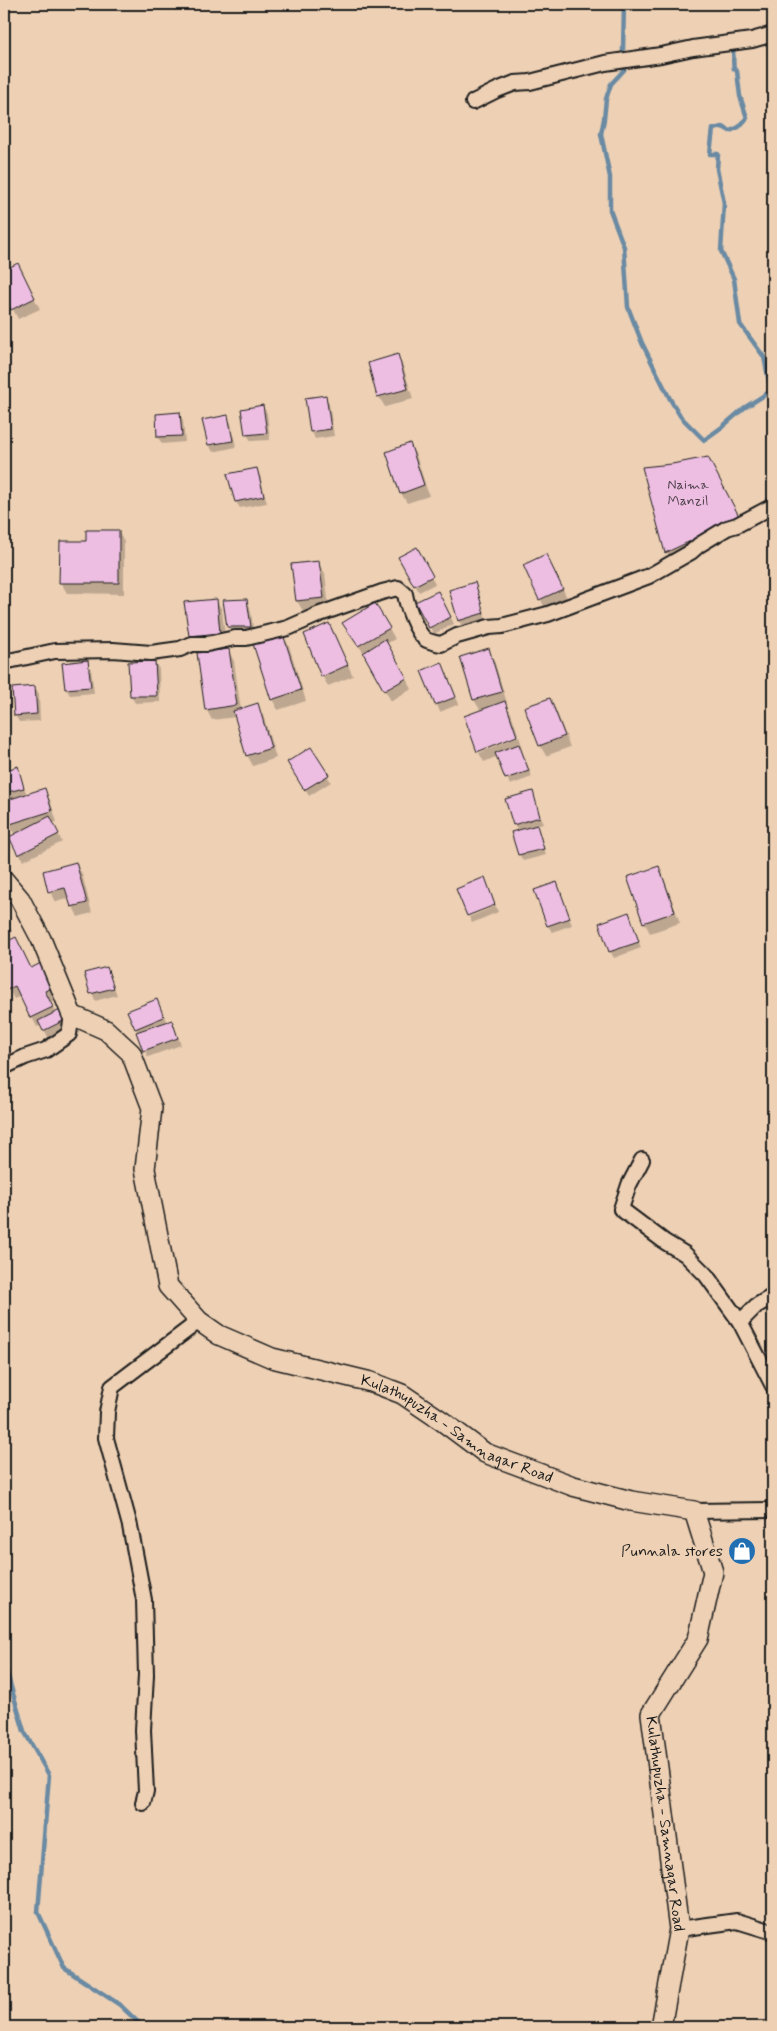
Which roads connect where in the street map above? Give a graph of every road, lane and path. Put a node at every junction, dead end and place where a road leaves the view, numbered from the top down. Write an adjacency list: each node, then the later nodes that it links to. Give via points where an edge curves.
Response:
1 (773, 34): 2 (street, via 605,63 544,79 514,83)
2 (474, 102)
3 (773, 506): 4 (street, via 738,526 726,528 649,576 548,614 489,627 441,644 426,640 407,606 405,594 398,588 288,628 246,638 151,653 56,650)
4 (4, 662)
5 (4, 880): 6 (main road, via 20,899 41,939)
6 (72, 1015): 7 (street, via 69,1034 46,1050); 10 (main road, Kulathupuzha - Samnagar Road, via 106,1030 130,1053 152,1108 145,1168 168,1286)
7 (4, 1067)
8 (642, 1160): 11 (street, via 621,1209 685,1254 706,1275)
9 (773, 1296): 11 (street, via 756,1306)
10 (199, 1321): 14 (main road, Kulathupuzha - Samnagar Road, via 219,1335 272,1358 371,1382 402,1394 485,1453 573,1486 631,1501); 15 (street, via 112,1387 107,1412 106,1438 130,1526 144,1600 146,1791)
11 (740, 1322): 12 (street)
12 (773, 1386)
13 (773, 1510): 14 (street)
14 (694, 1511): 16 (main road, Kulathupuzha - Samnagar Road, via 713,1572 698,1640 651,1714)
15 (143, 1802)
16 (678, 1929): 17 (street, via 737,1921); 18 (main road, Kulathupuzha - Samnagar Road)
17 (773, 1932)
18 (661, 2027)

